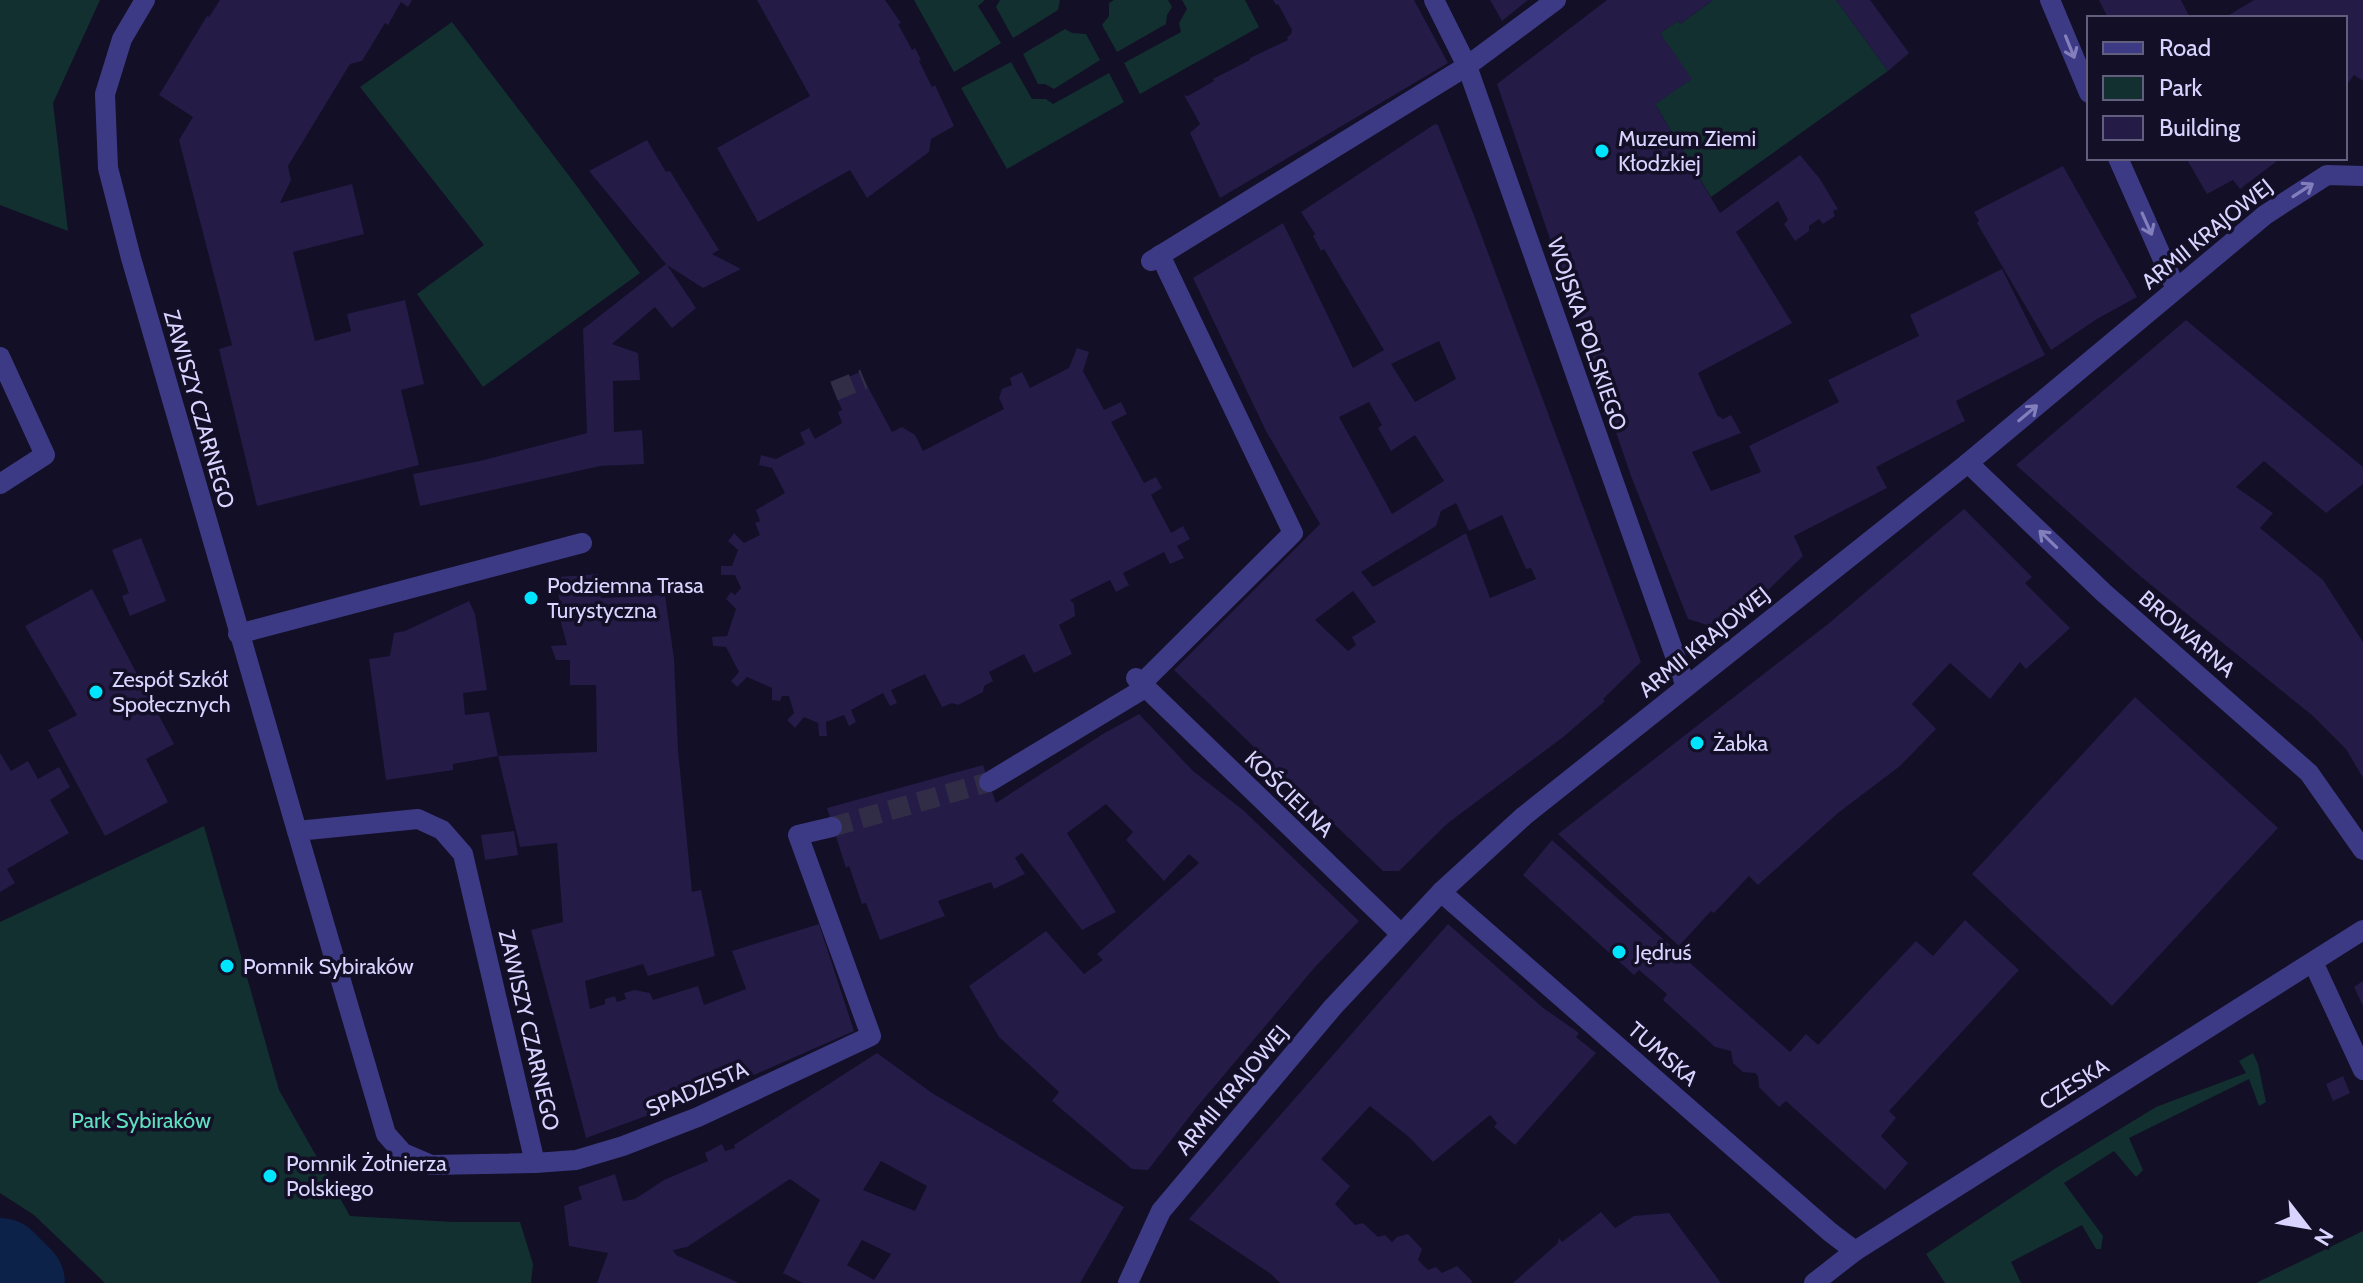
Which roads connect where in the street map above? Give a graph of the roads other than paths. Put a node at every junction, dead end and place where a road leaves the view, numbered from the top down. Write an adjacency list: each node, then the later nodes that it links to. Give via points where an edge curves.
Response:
1 (145, 0): 14 (street, ZAWISZY CZARNEGO, via 122,39 105,94 108,168)
2 (1434, 0): 5 (street, WOJSKA POLSKIEGO)
3 (1556, 0): 5 (street)
4 (2050, 0): 6 (street, one-way to 6)
5 (1467, 66): 15 (street, via 1156,258 1293,533); 16 (street, WOJSKA POLSKIEGO)
6 (2087, 88)
7 (2119, 160): 9 (street, one-way to 9)
8 (2363, 176): 9 (street, ARMII KRAJOWEJ, one-way to 8, via 2265,215 2327,175)
9 (2176, 289): 11 (street, ARMII KRAJOWEJ, one-way to 9)
10 (0, 357): 12 (street, via 45,455)
11 (1968, 463): 16 (street, ARMII KRAJOWEJ); 20 (street, BROWARNA, one-way to 11, via 2309,773 2104,593)
12 (0, 484)
13 (582, 543): 14 (street)
14 (238, 634): 19 (street, ZAWISZY CZARNEGO)
15 (1140, 683): 17 (street); 23 (street, KOŚCIELNA)
16 (1686, 687): 21 (street, ARMII KRAJOWEJ, via 1524,816)
17 (989, 782)
18 (832, 827): 26 (street, SPADZISTA, via 798,835 871,1036 623,1146 576,1160)
19 (297, 831): 26 (street, ZAWISZY CZARNEGO, via 386,1134 403,1153 431,1165); 26 (street, ZAWISZY CZARNEGO, via 418,819 442,830 463,854)
20 (2363, 850)
21 (1441, 892): 23 (street, ARMII KRAJOWEJ); 27 (street, TUMSKA)
22 (2363, 930): 24 (street, CZESKA)
23 (1401, 934): 28 (street, ARMII KRAJOWEJ, via 1161,1211)
24 (2313, 962): 25 (street); 27 (street, CZESKA)
25 (2363, 1070)
26 (535, 1163)
27 (1855, 1251): 29 (street, CZESKA)
28 (1128, 1283)
29 (1814, 1283)

